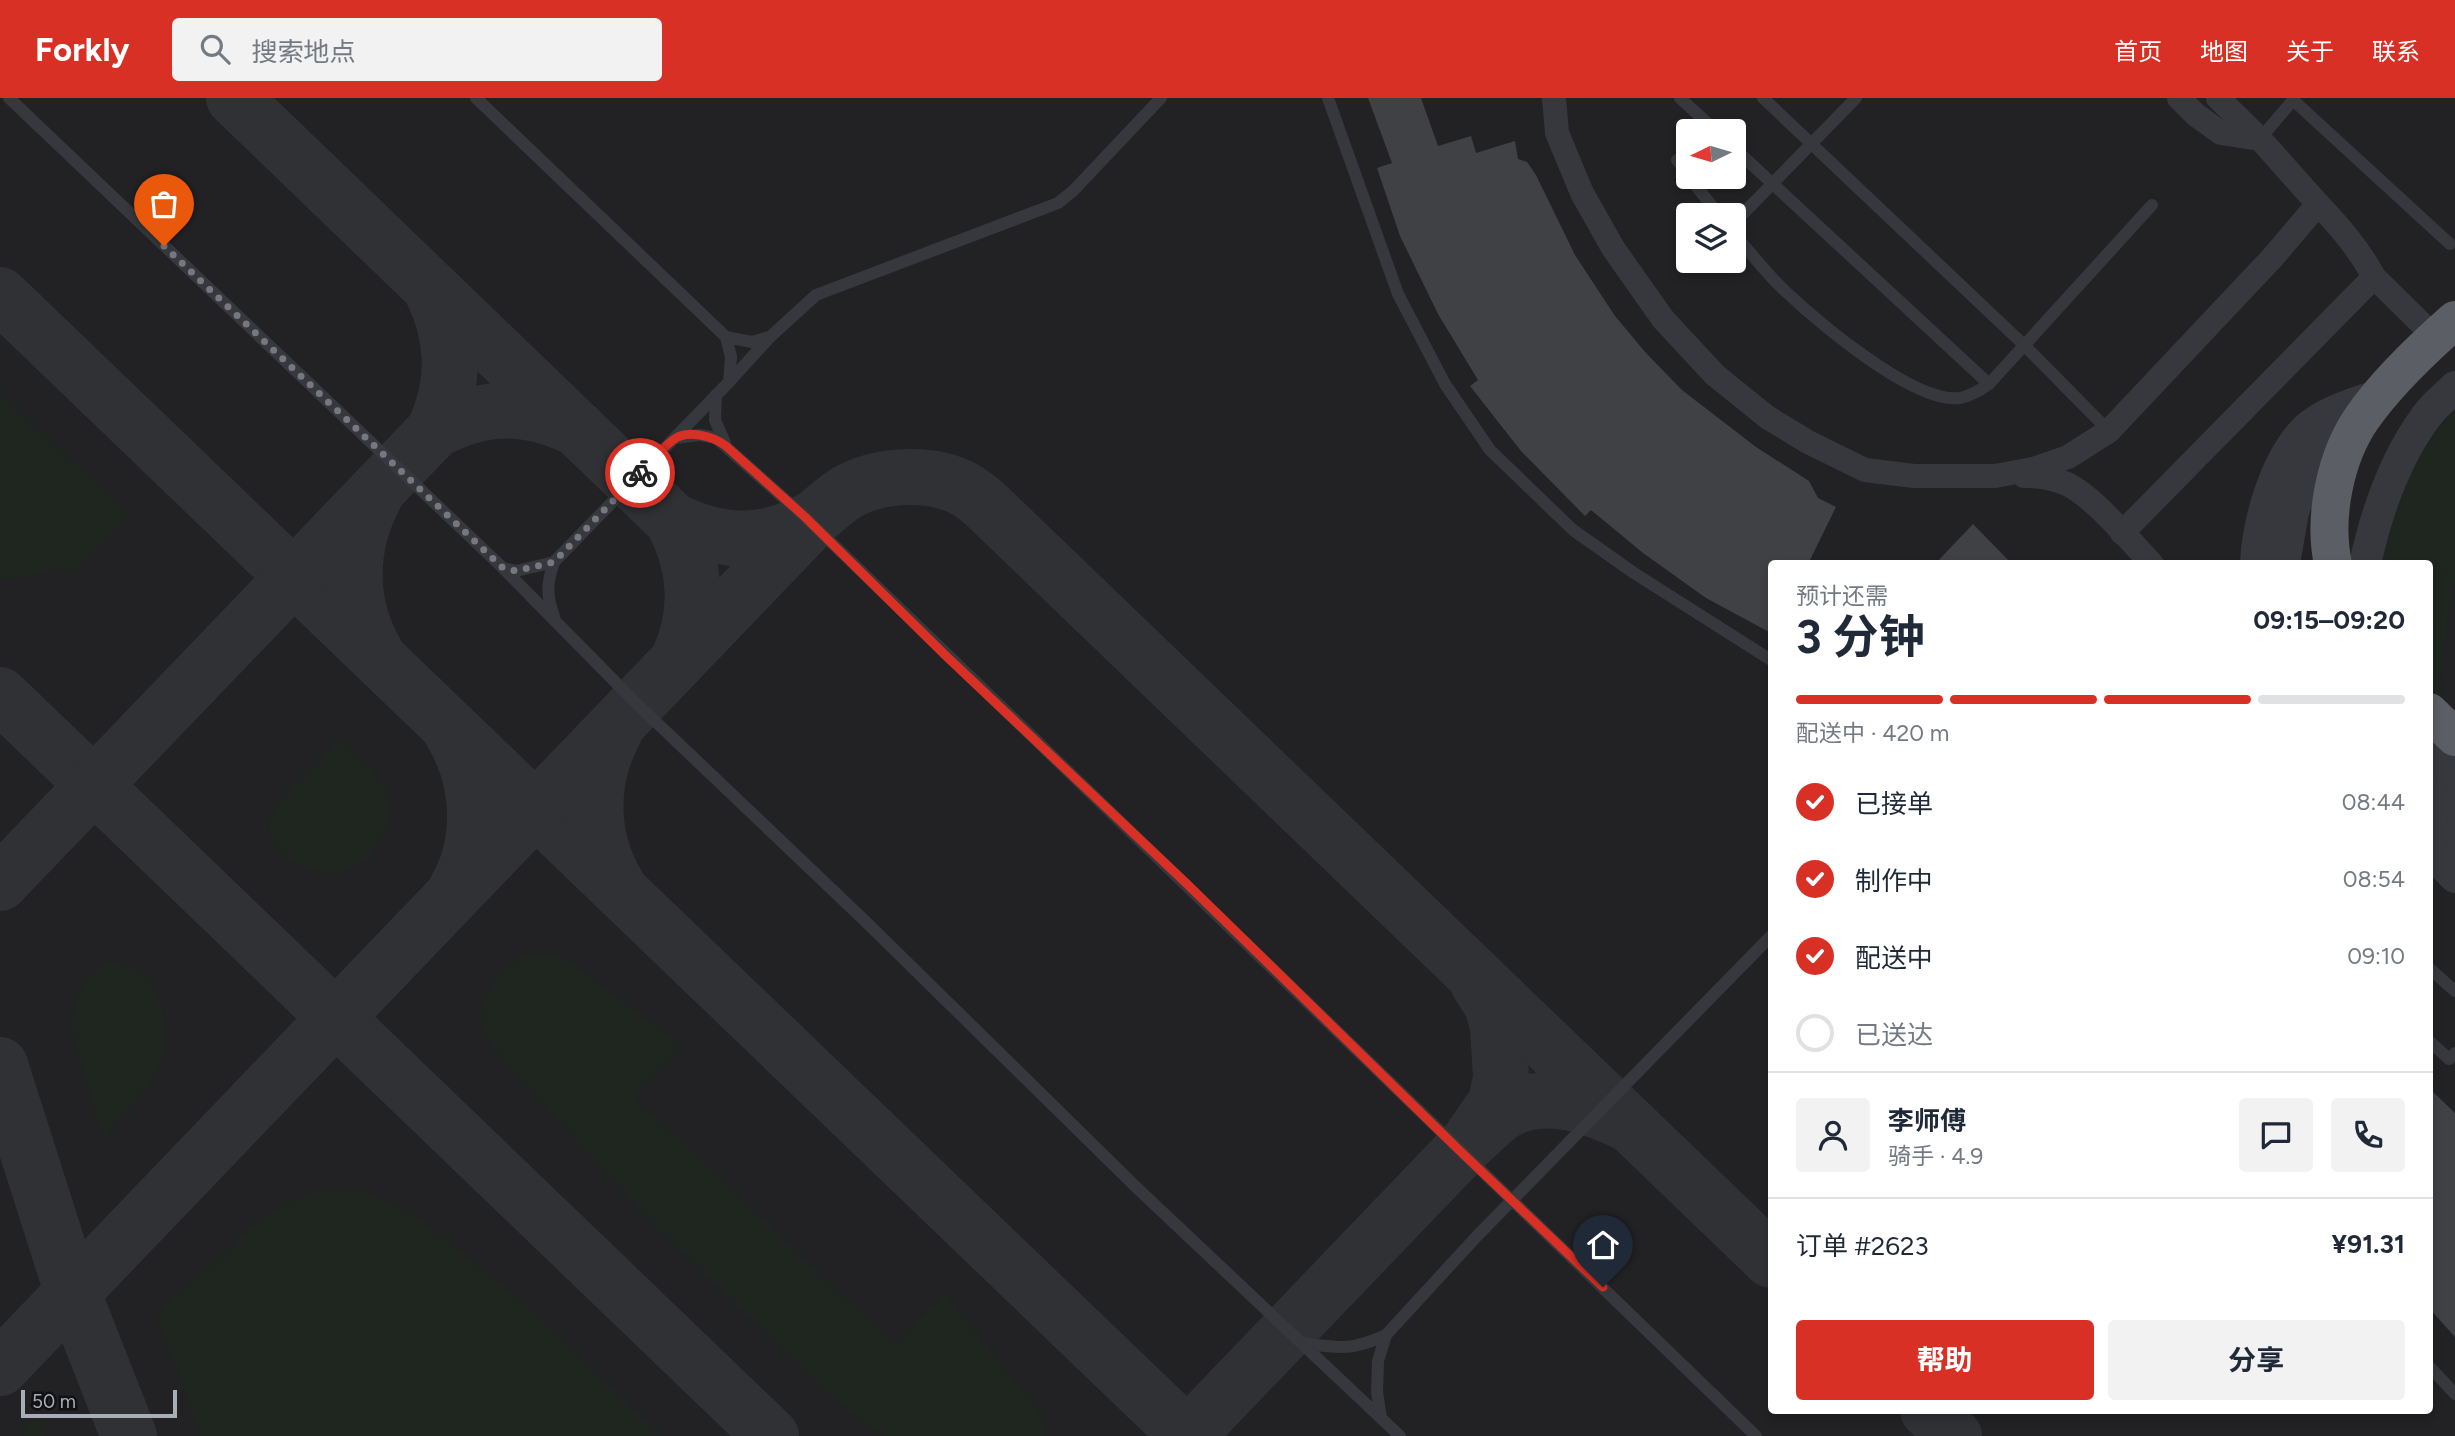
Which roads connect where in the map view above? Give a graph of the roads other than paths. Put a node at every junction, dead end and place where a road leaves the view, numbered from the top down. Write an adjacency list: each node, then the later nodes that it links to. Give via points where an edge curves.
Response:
1 (9, 98): 47 (lane)
2 (476, 98): 27 (lane)
3 (1161, 98): 26 (lane, via 1058,203 816,295)
4 (1328, 98): 49 (lane, via 1398,294 1445,384 1490,450 1573,530)
5 (1554, 98): 38 (street, via 1557,133 1582,193 1613,248 1663,319 1715,375 1767,417 1866,471)
6 (1680, 98): 12 (lane)
7 (1763, 98): 14 (lane)
8 (1856, 98): 14 (lane)
9 (2179, 98): 13 (street, via 2221,133)
10 (2218, 98): 13 (street)
11 (2292, 99): 13 (lane); 22 (lane)
12 (1703, 119)
13 (2260, 139): 19 (street)
14 (1811, 144): 16 (lane); 28 (lane)
15 (1746, 159): 16 (lane)
16 (1773, 184): 21 (lane); 30 (lane)
17 (1698, 189): 18 (lane)
18 (1710, 203)
19 (2318, 204): 24 (street, via 2360,251); 35 (street)
20 (2152, 205): 28 (lane)
21 (1746, 211)
22 (2450, 244)
23 (1746, 248): 30 (lane, via 1782,289 1833,333 1900,379 1926,393 1959,398)
24 (2374, 277): 25 (street); 39 (street)
25 (2445, 329): 33 (highway)
26 (770, 337): 27 (lane, via 752,342); 29 (lane)
27 (726, 338): 29 (lane, via 731,357)
28 (2024, 345): 30 (lane); 35 (lane)
29 (729, 382): 32 (lane)
30 (1989, 384)
31 (2455, 387): 34 (street)
32 (716, 395): 36 (lane); 37 (lane, via 715,420)
33 (2379, 395): 41 (street, via 2332,412 2306,430 2290,451 2268,498); 42 (street, via 2337,425 2315,450 2292,512); 43 (highway, via 2355,430 2335,484 2330,519)
34 (2425, 417): 44 (street, via 2385,464 2365,498); 45 (street, via 2395,472)
35 (2109, 431): 38 (street, via 2067,457)
36 (675, 438): 37 (lane, via 700,435); 46 (lane)
37 (726, 446): 65 (lane)
38 (1995, 477): 39 (street, via 2035,476 2069,485)
39 (2122, 533): 40 (street)
40 (2148, 560)
41 (2256, 560)
42 (2285, 560)
43 (2333, 560)
44 (2345, 560)
45 (2366, 560)
46 (554, 562): 47 (lane, via 516,571); 48 (lane, via 548,602)
47 (503, 568): 48 (lane)
48 (556, 622): 67 (lane)
49 (1768, 658)
50 (2433, 716): 51 (highway)
51 (2455, 737)
52 (2433, 754): 53 (street)
53 (2455, 778)
54 (2433, 794): 55 (street)
55 (2455, 814)
56 (2433, 825): 57 (street)
57 (2455, 846)
58 (2433, 855): 59 (street)
59 (2455, 877)
60 (1768, 939): 65 (lane)
61 (2433, 972): 62 (lane)
62 (2455, 991)
63 (2433, 1045): 64 (lane, via 2449,1059)
64 (2455, 1053)
65 (1513, 1201): 66 (lane); 72 (lane)
66 (1386, 1335): 67 (lane, via 1363,1346); 70 (lane, via 1378,1361)
67 (1302, 1343): 70 (lane)
68 (2433, 1370): 69 (lane)
69 (2455, 1394)
70 (1381, 1419): 71 (lane)
71 (1400, 1436)
72 (1756, 1436)

